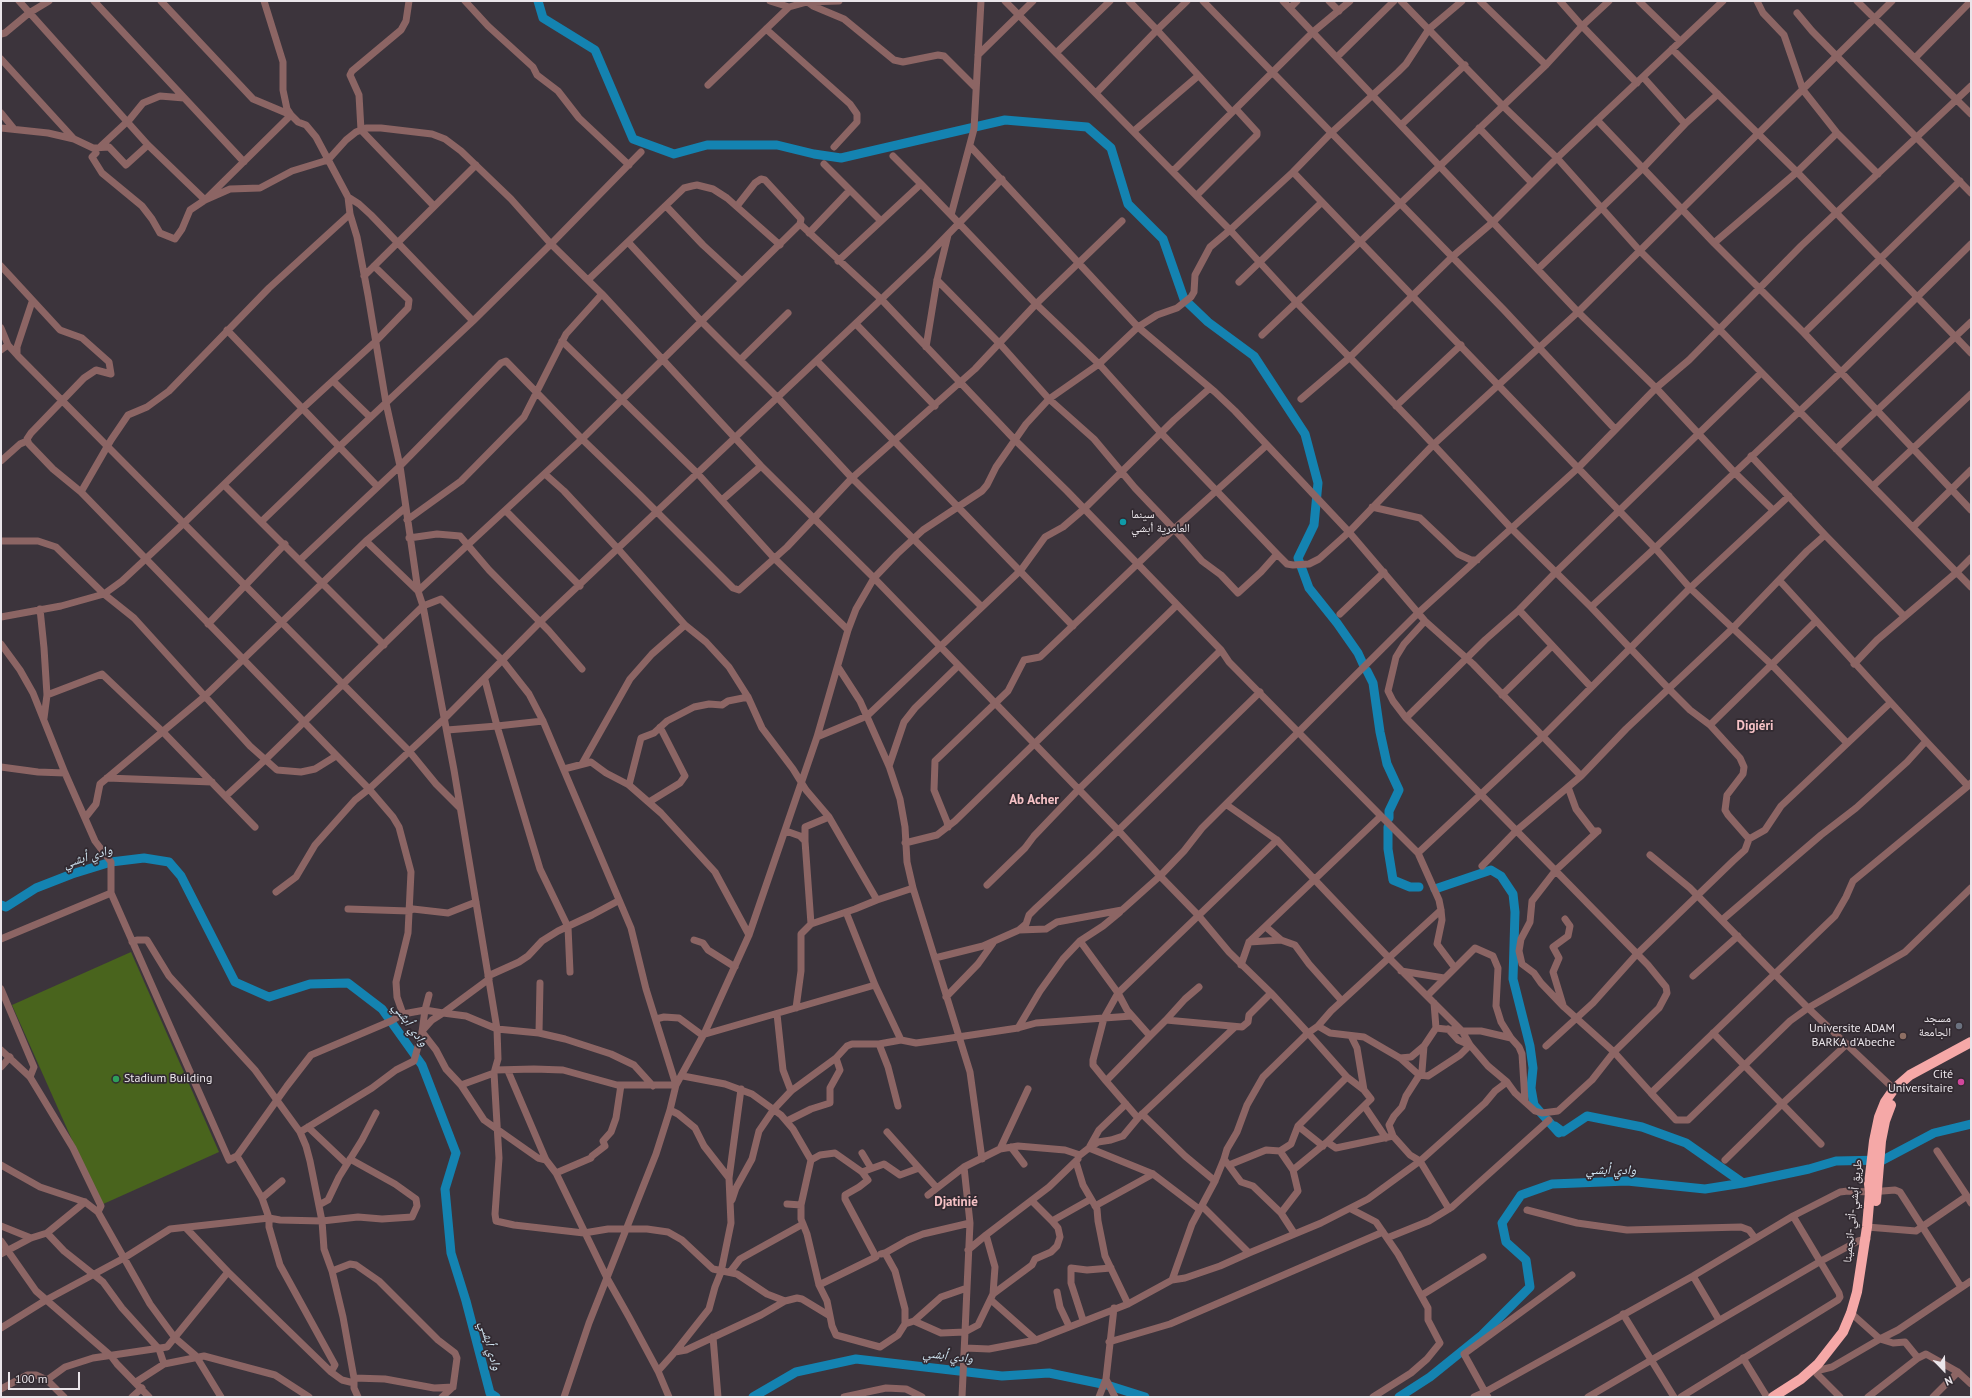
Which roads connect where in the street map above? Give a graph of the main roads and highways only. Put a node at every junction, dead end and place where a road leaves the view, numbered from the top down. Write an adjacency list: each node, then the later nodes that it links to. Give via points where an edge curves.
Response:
1 (1971, 1042): 3 (highway, via 1910,1075 1894,1089 1882,1109)
2 (1971, 1049): 3 (highway, via 1918,1077 1899,1093 1887,1113)
3 (1878, 1136): 4 (highway, via 1863,1290)
4 (1854, 1315): 5 (highway, via 1818,1364 1801,1379); 6 (highway, via 1839,1348 1819,1372)
5 (1773, 1397)
6 (1783, 1397)

